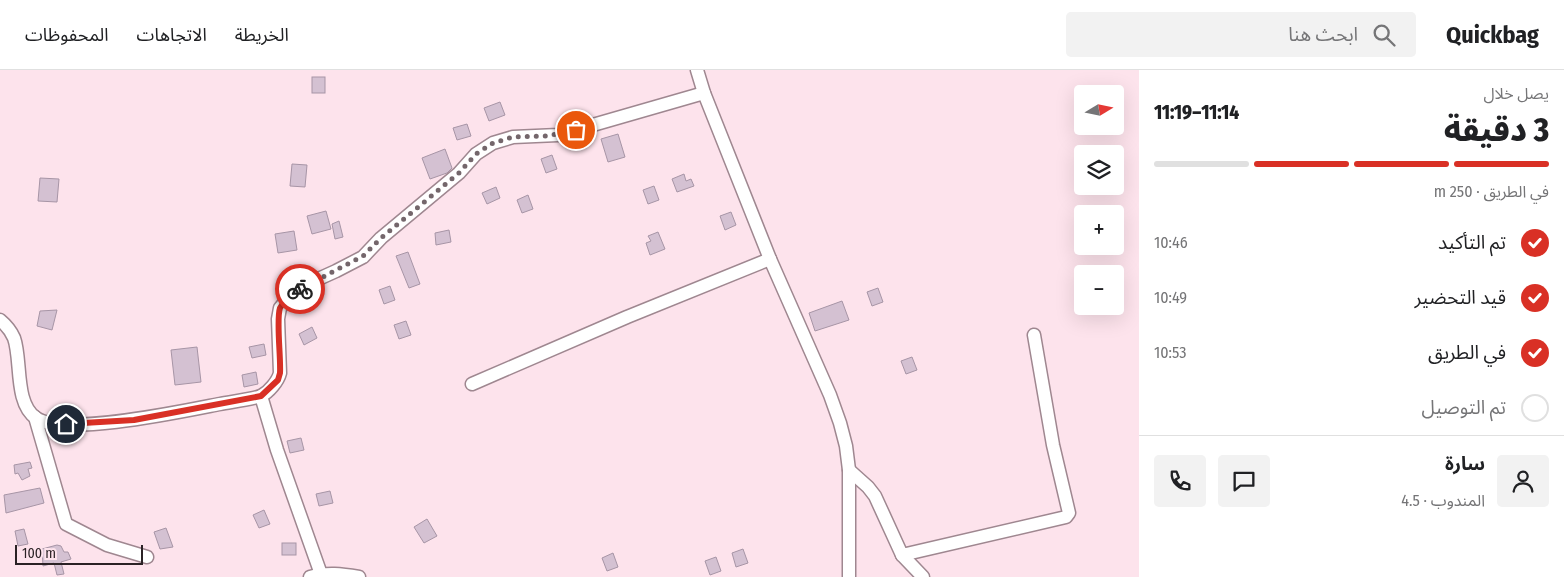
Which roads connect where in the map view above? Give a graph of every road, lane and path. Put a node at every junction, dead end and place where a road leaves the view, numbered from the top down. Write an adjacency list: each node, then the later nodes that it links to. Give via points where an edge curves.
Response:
1 (697, 70): 2 (street)
2 (704, 93): 3 (street); 7 (street, via 558,135 513,137 493,143 476,154 459,173 363,256 305,284 289,297 280,308 278,319 280,373 278,380)
3 (770, 259): 6 (street); 9 (street, via 830,394 846,446)
4 (0, 320): 8 (street, via 14,338 21,390 26,406)
5 (1034, 335): 10 (street, via 1053,445 1070,513 1060,520)
6 (472, 384)
7 (261, 396): 8 (street, via 134,420 53,424); 12 (street)
8 (35, 418): 11 (street, via 66,524 107,545)
9 (849, 470): 10 (street, via 875,496); 14 (street)
10 (902, 555): 15 (street)
11 (147, 557)
12 (318, 576): 13 (street, via 342,574)
13 (359, 577)
14 (849, 577)
15 (923, 577)

